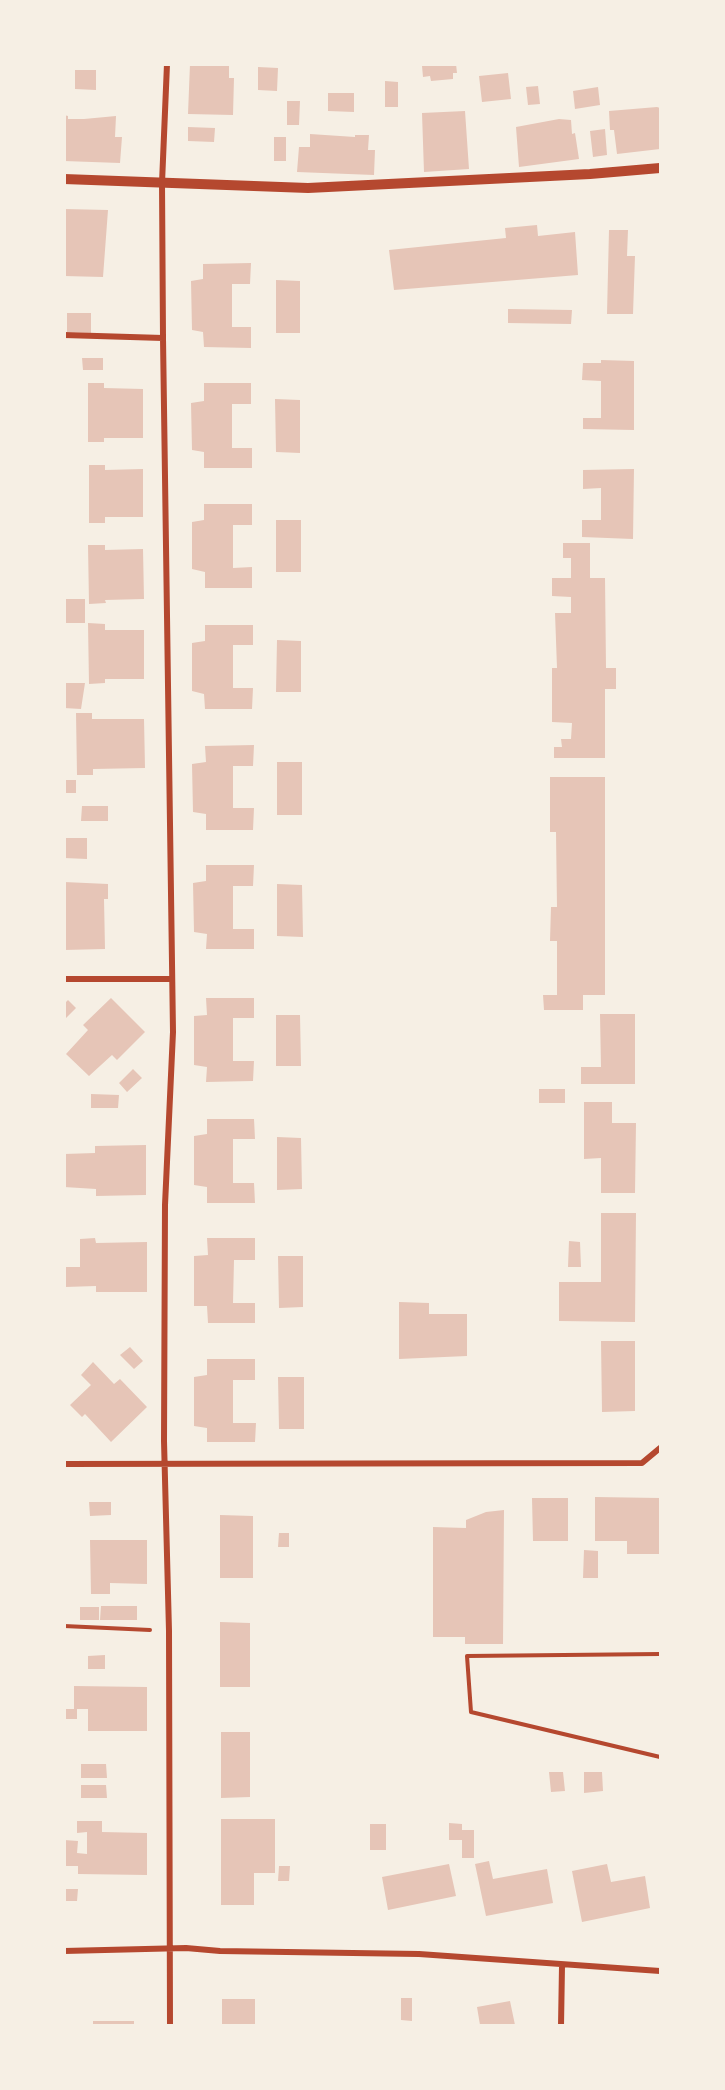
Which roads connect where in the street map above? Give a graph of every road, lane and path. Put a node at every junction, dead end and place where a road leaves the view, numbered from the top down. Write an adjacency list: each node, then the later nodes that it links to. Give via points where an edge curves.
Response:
1 (167, 64): 4 (street)
2 (660, 168): 4 (street, via 308,188)
3 (64, 179): 4 (street)
4 (162, 183): 6 (street)
5 (64, 335): 6 (street)
6 (163, 338): 8 (street)
7 (64, 979): 8 (street)
8 (171, 980): 11 (street, via 173,1032 165,1204)
9 (660, 1448): 11 (street, via 642,1463)
10 (64, 1464): 11 (street)
11 (165, 1465): 13 (street)
12 (64, 1626): 13 (path)
13 (169, 1631): 16 (street)
14 (660, 1654): 15 (path, via 467,1656 471,1712)
15 (660, 1757)
16 (169, 1948): 17 (street); 18 (street, via 419,1954); 20 (street)
17 (64, 1951)
18 (562, 1966): 19 (street); 21 (street)
19 (660, 1971)
20 (170, 2025)
21 (561, 2025)

